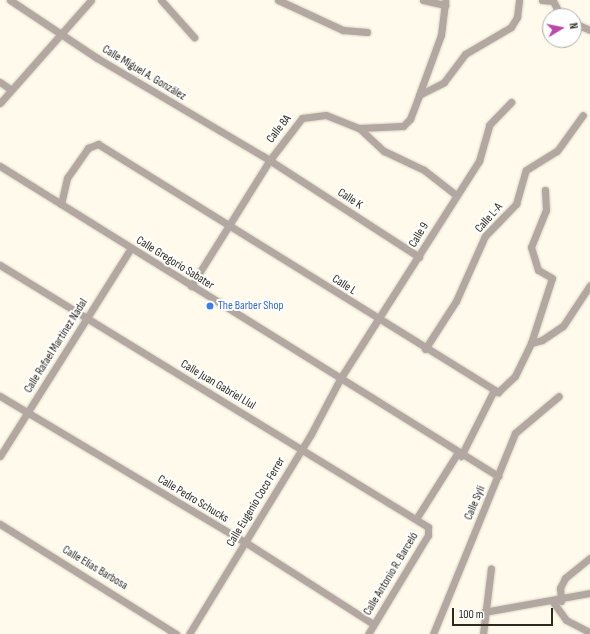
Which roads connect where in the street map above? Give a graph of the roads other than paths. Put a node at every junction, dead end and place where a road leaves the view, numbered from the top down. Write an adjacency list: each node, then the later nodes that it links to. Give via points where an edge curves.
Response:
1 (10, 0): 11 (street, Calle Miguel A. González)
2 (91, 0): 11 (street)
3 (161, 0): 12 (street)
4 (278, 0): 10 (street, via 344,30)
5 (423, 0): 8 (street)
6 (519, 0): 15 (street, via 511,27 465,54 444,82)
7 (542, 0): 9 (street, via 553,1)
8 (445, 2): 15 (street, via 441,35)
9 (557, 8)
10 (367, 32)
11 (62, 33): 14 (street); 20 (street, Calle Miguel A. González, via 97,58)
12 (194, 37)
13 (0, 82): 14 (street)
14 (10, 89): 17 (street)
15 (419, 95): 19 (street, via 410,119 403,126)
16 (511, 102): 23 (street, Calle 9, via 489,125 479,161)
17 (0, 103)
18 (583, 115): 34 (street, Calle L-A, via 557,151 526,170 516,204 485,236 456,301)
19 (359, 128): 20 (street, Calle 8A, via 326,115 302,118); 23 (street, Calle 8A, via 384,151 424,170)
20 (269, 160): 25 (street, Calle 8A); 27 (street, Calle K)
21 (0, 166): 24 (street, Calle Gregorio Sabater)
22 (546, 190): 33 (street, via 546,210 531,247 538,270 552,278 536,318)
23 (456, 196): 27 (street, Calle 9)
24 (61, 204): 25 (street, Calle L, via 67,178 88,148 98,144); 26 (street, Calle Gregorio Sabater)
25 (230, 226): 30 (street, Calle 8A); 32 (street, Calle L)
26 (131, 248): 30 (street, Calle Gregorio Sabater); 31 (street, Calle Rafael Martínez Nadal)
27 (419, 257): 32 (street, Calle 9)
28 (0, 265): 31 (street, Calle Juan Gabriel Llul)
29 (590, 285): 33 (street, via 563,326 542,340)
30 (191, 286): 35 (street, Calle Gregorio Sabater)
31 (86, 318): 39 (street, Calle Rafael Martínez Nadal); 40 (street, Calle Juan Gabriel Llul)
32 (377, 319): 34 (street, Calle L); 35 (street, Calle 9)
33 (531, 343): 36 (street, via 515,376 498,392)
34 (425, 349): 36 (street, Calle L)
35 (340, 379): 40 (street, Calle Eugenio Coco Ferrer); 41 (street, Calle Gregorio Sabater)
36 (494, 390): 41 (street)
37 (0, 396): 39 (street, Calle Pedro Schucks)
38 (559, 396): 43 (street, Calle Syli, via 514,433)
39 (28, 413): 42 (street, Calle Rafael Martínez Nadal); 47 (street, Calle Pedro Schucks)
40 (300, 449): 44 (street, Calle Juan Gabriel Llul); 47 (street, Calle Eugenio Coco Ferrer)
41 (459, 455): 43 (street, Calle Gregorio Sabater); 44 (street)
42 (0, 456)
43 (498, 476): 59 (street, Calle Syli)
44 (416, 520): 46 (street, Calle Juan Gabriel Llul)
45 (0, 524): 56 (street, Calle Elías Barbosa)
46 (425, 525): 54 (street, Calle Antonio R. Barceló, via 428,535)
47 (245, 542): 54 (street, Calle Pedro Schucks); 57 (street, Calle Eugenio Coco Ferrer)
48 (590, 558): 51 (street, via 565,578 560,588)
49 (492, 568): 53 (street)
50 (590, 593): 51 (street)
51 (561, 600): 52 (street)
52 (553, 602): 53 (street); 55 (street, via 566,620)
53 (484, 612): 60 (street)
54 (373, 624): 58 (street, Calle Antonio R. Barceló)
55 (590, 632)
56 (176, 634)
57 (189, 634)
58 (368, 634)
59 (433, 634)
60 (483, 634)

